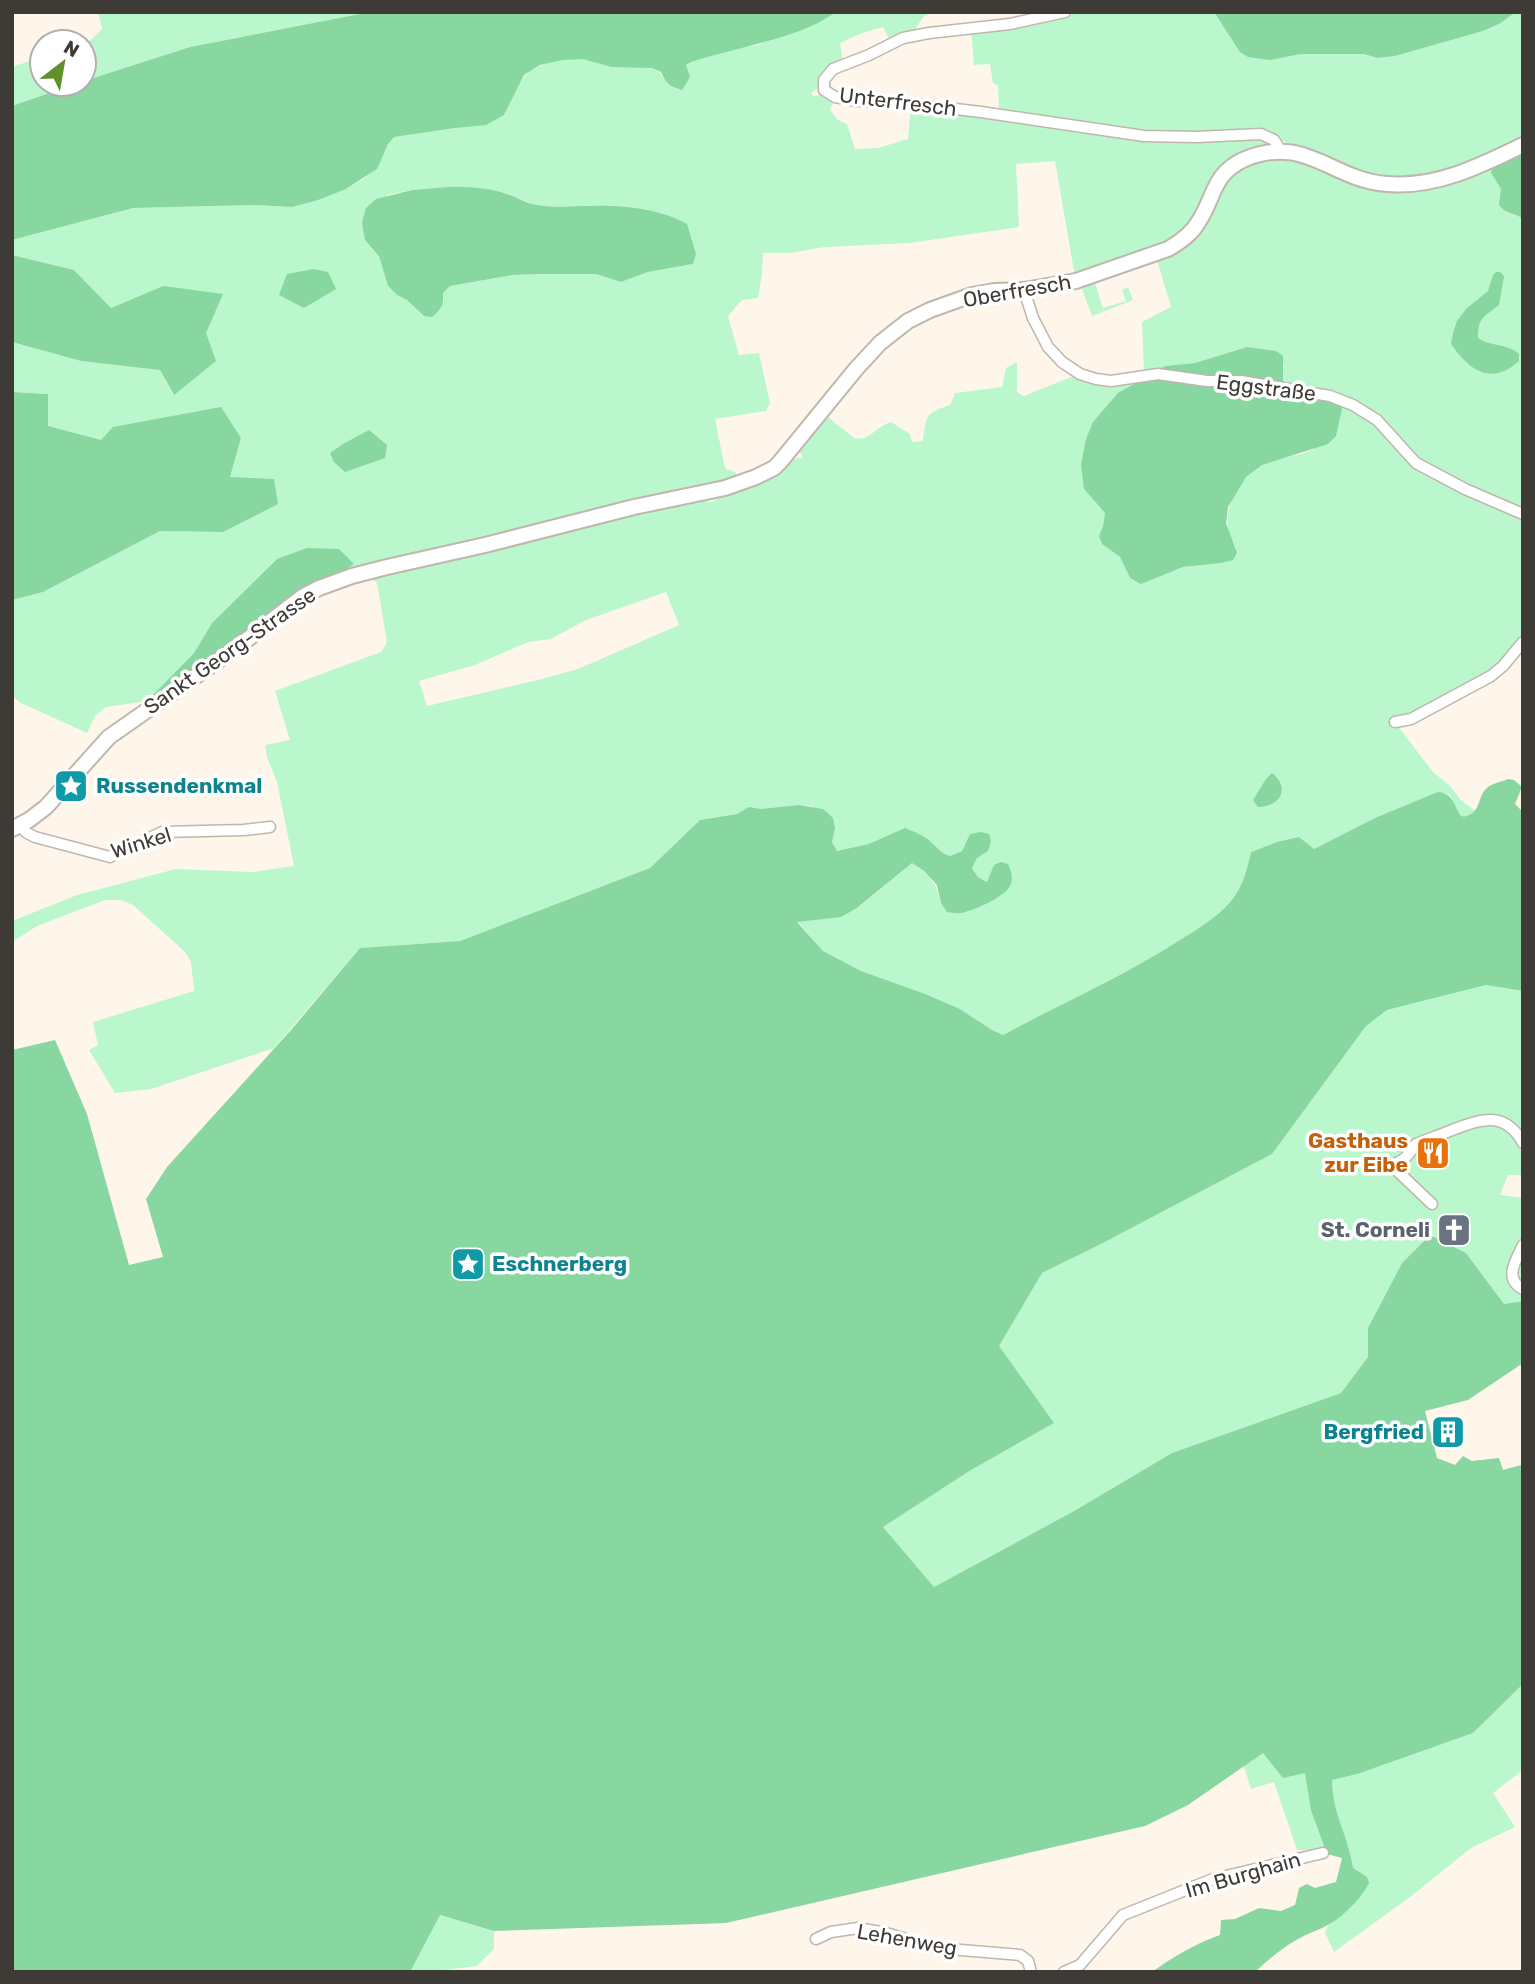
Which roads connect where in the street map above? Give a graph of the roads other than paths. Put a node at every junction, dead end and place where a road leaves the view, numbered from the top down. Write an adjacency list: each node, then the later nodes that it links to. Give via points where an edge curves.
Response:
1 (1065, 12): 3 (street, Unterfresch, via 903,38 833,69 824,90 858,101 981,112 1144,136 1261,134 1274,140)
2 (1523, 145): 3 (street, via 1440,180 1399,185 1357,177 1306,155)
3 (1281, 151): 4 (street, Oberfresch, via 1246,159 1227,170 1193,230 1168,249 1076,281)
4 (1024, 290): 5 (street, Oberfresch, via 972,295 908,321 880,342 774,468 740,484); 6 (street, Eggstraße, via 1048,346 1080,374 1111,381 1158,374 1241,381 1330,396 1377,421 1416,463)
5 (692, 494): 9 (street, Sankt Georg-Strasse, via 387,567 319,588 109,737 46,807)
6 (1523, 513)
7 (1523, 642): 8 (street, via 1492,676 1411,719)
8 (1395, 722)
9 (16, 827): 10 (street, Winkel, via 35,837 110,857 162,832)
10 (270, 828)
11 (1523, 1143): 12 (street, via 1514,1129 1492,1119 1416,1144 1411,1154 1391,1165)
12 (1432, 1204)
13 (1523, 1245): 14 (street, via 1511,1277)
14 (1523, 1289)
15 (1323, 1853): 18 (street, Im Burghain, via 1213,1879 1124,1915 1080,1965)
16 (816, 1939): 17 (street, Lehenweg, via 858,1928 937,1948 1020,1955)
17 (1031, 1972)
18 (1064, 1972)

